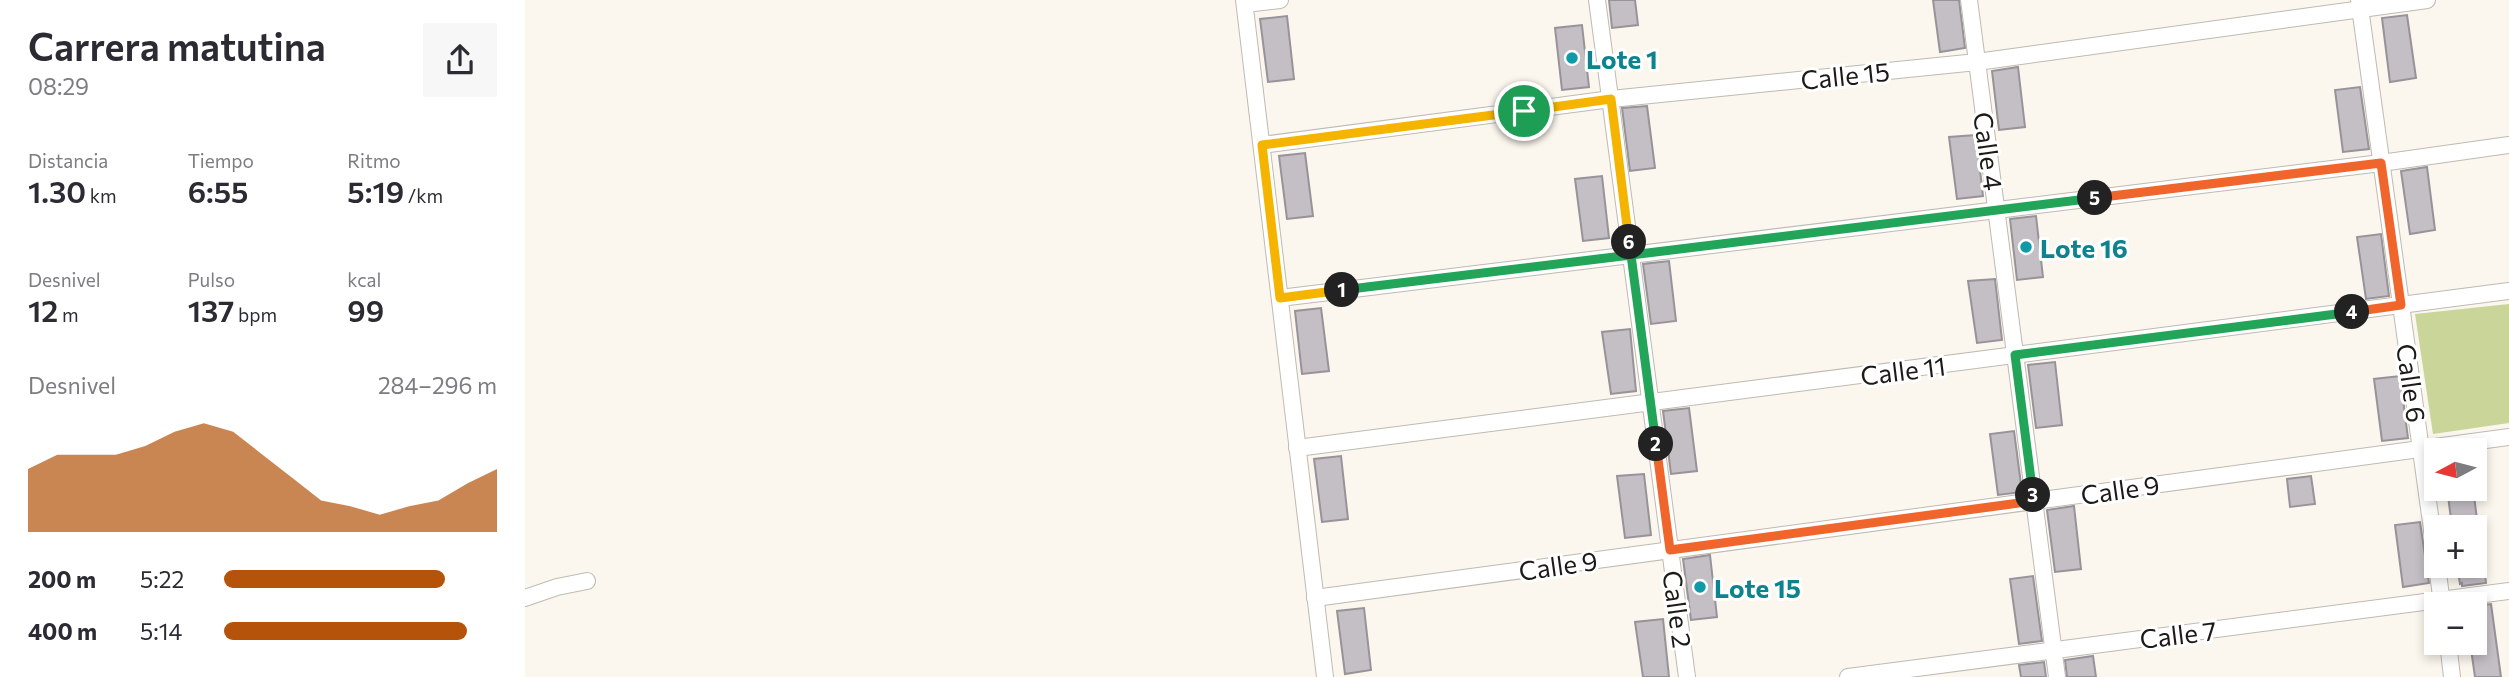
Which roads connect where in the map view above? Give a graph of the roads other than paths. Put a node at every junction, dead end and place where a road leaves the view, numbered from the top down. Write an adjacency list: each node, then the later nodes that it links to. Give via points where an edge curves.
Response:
1 (1280, 0): 5 (street)
2 (1597, 0): 8 (street, Calle 2)
3 (1969, 0): 7 (street, Calle 4)
4 (2427, 0): 6 (street, Calle 15)
5 (1245, 2): 9 (street)
6 (2359, 5): 7 (street, Calle 15); 11 (street, Calle 6)
7 (1977, 62): 8 (street, Calle 15); 12 (street, Calle 4)
8 (1611, 99): 9 (street, Calle 15); 13 (street, Calle 2)
9 (1262, 145): 15 (street)
10 (2509, 145): 11 (street)
11 (2381, 163): 12 (street); 16 (street, Calle 6)
12 (1996, 210): 13 (street); 17 (street, Calle 4)
13 (1631, 255): 15 (street); 18 (street, Calle 2)
14 (2509, 291): 16 (street, Calle 11)
15 (1280, 298): 20 (street)
16 (2401, 305): 17 (street, Calle 11); 21 (street, Calle 6)
17 (2015, 355): 18 (street, Calle 11); 22 (street, Calle 4)
18 (1650, 402): 20 (street, Calle 11); 24 (street, Calle 2)
19 (2509, 437): 21 (street, Calle 9)
20 (1297, 448): 29 (street)
21 (2421, 449): 22 (street, Calle 9); 23 (street, Calle 6)
22 (2034, 501): 24 (street, Calle 9); 31 (street, Calle 4)
23 (2430, 515)
24 (1670, 550): 29 (street, Calle 9); 34 (street, Calle 2)
25 (587, 581): 28 (street)
26 (2509, 591): 27 (street, Calle 7)
27 (2487, 595)
28 (525, 598)
29 (1315, 598): 33 (street)
30 (2424, 604): 31 (street, Calle 7)
31 (2054, 650): 35 (street, Calle 7); 36 (street, Calle 4)
32 (2449, 655): 37 (street)
33 (1325, 677)
34 (1686, 677)
35 (1848, 677)
36 (2057, 677)
37 (2452, 677)

